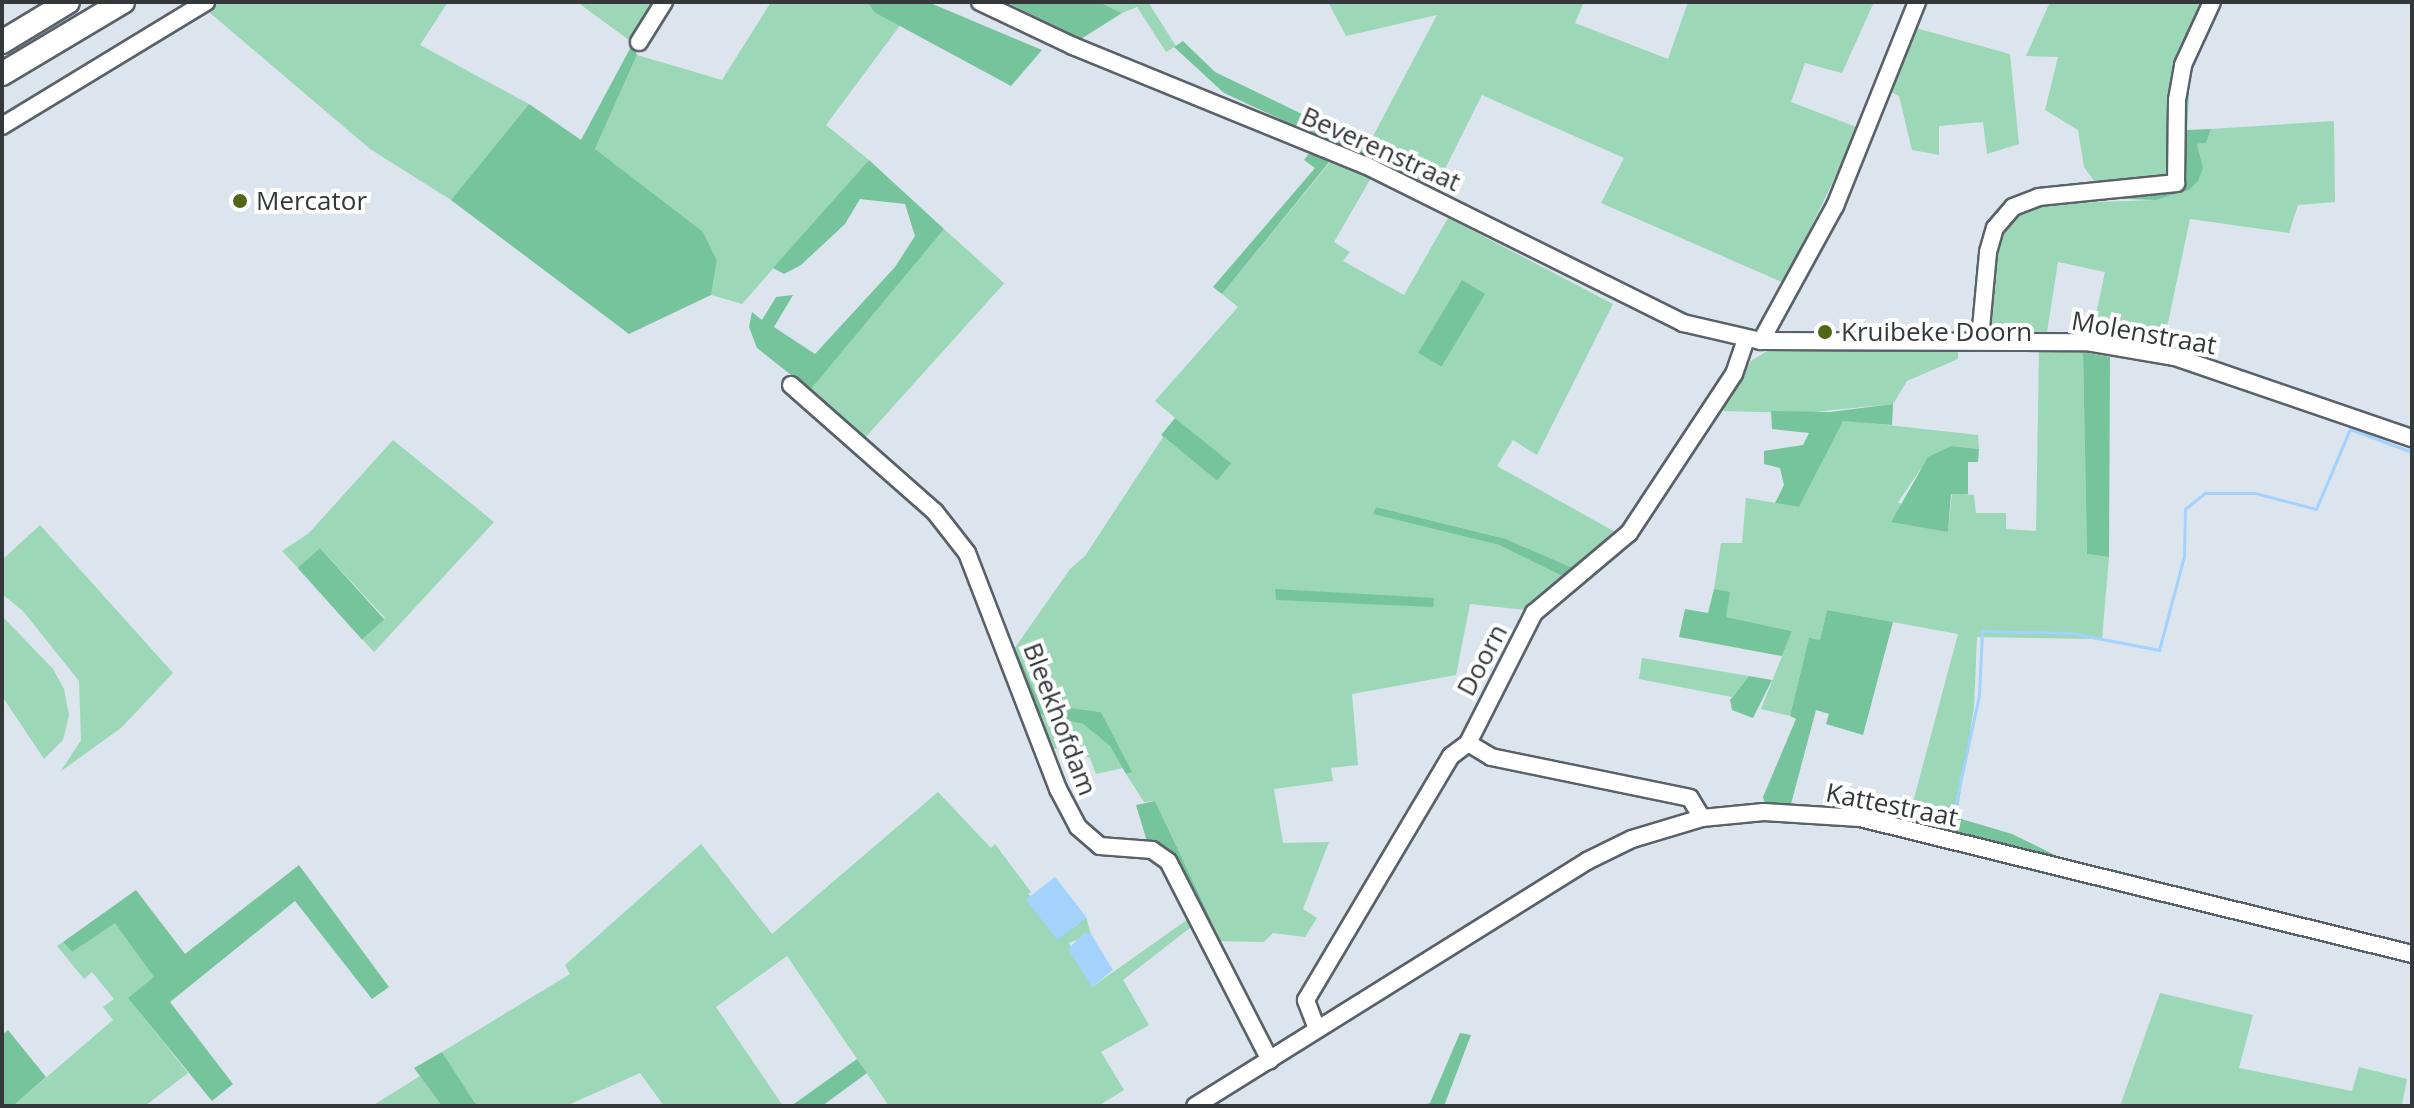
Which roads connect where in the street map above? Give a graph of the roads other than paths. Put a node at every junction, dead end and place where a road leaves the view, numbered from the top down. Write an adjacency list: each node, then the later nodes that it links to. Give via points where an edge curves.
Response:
1 (68, 2): 8 (highway)
2 (123, 2): 10 (highway)
3 (206, 2): 11 (street)
4 (664, 2): 9 (street)
5 (980, 2): 13 (street, Beverenstraat, via 1073,46 1365,165 1683,323)
6 (1917, 2): 13 (street, Doorn, via 1835,206)
7 (2212, 2): 12 (street, via 2183,65 2176,183 2039,197 2013,207 1995,228 1988,252)
8 (2, 42)
9 (639, 42)
10 (2, 74)
11 (2, 126)
12 (1980, 339): 13 (street, Molenstraat); 15 (street, Molenstraat, via 2087,342 2175,357)
13 (1754, 340): 16 (street, Doorn, via 1629,533 1534,613)
14 (791, 385): 20 (street, Bleekhofdam, via 935,512 967,553 1066,807 1078,827 1100,846 1152,850 1168,861)
15 (2412, 438)
16 (1468, 743): 17 (street, via 1491,757 1690,798); 19 (street, Doorn, via 1451,756 1306,1000)
17 (1702, 818): 18 (street, Kattestraat, via 1764,812 1860,818); 19 (street, Kattestraat, via 1597,855)
18 (2412, 954)
19 (1317, 1029): 20 (street, Kattestraat)
20 (1270, 1060): 21 (street)
21 (1195, 1106)

